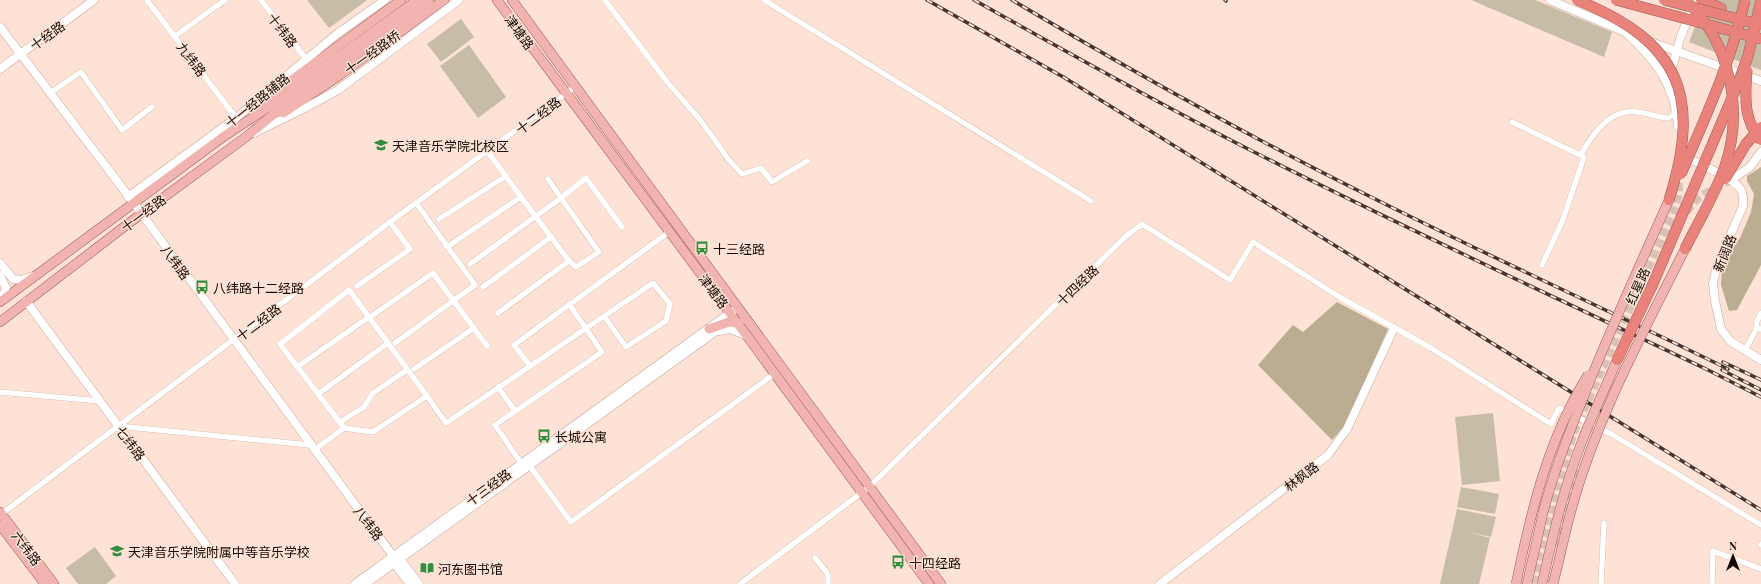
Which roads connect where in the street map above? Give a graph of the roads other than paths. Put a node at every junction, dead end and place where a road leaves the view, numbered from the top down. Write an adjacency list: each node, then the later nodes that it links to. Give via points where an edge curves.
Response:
1 (94, 0): 37 (main road, 十经路)
2 (147, 0): 32 (street, 九纬路)
3 (225, 0): 32 (street)
4 (261, 0): 40 (street, 十纬路)
5 (385, 0): 40 (main road, 十一经路辅路)
6 (401, 0): 54 (main road, via 296,77)
7 (417, 0): 47 (main road, 十一经路桥)
8 (429, 0): 47 (main road, 十一经路桥)
9 (444, 0): 55 (main road, 十一经路桥, via 298,104)
10 (459, 0): 55 (main road, 十一经路辅路, via 338,90)
11 (497, 0): 46 (main road, 津塘路)
12 (512, 0): 44 (main road, 津塘路)
13 (605, 0): 61 (street, via 742,174 761,168 772,182)
14 (764, 0): 70 (street)
15 (1550, 0): 31 (main road)
16 (1577, 0): 69 (highway, bridge, via 1630,26 1661,54 1674,76 1682,101 1684,124 1678,169)
17 (1616, 0): 28 (highway, bridge)
18 (1664, 0): 29 (highway, bridge)
19 (1685, 0): 80 (highway, bridge, via 1704,21 1719,49 1729,79 1733,113 1732,134 1725,166)
20 (1692, 0): 26 (highway)
21 (1695, 0): 33 (main road)
22 (1701, 0): 26 (highway)
23 (1740, 0): 50 (highway, bridge)
24 (1745, 0): 50 (highway, 红星路, bridge, via 1732,52)
25 (1761, 0): 38 (highway, 红星路, bridge)
26 (1721, 8): 27 (highway, bridge)
27 (1761, 18)
28 (1704, 24): 34 (highway, bridge); 35 (highway, bridge)
29 (1761, 25)
30 (0, 27): 37 (main road, 八纬路)
31 (1626, 33): 36 (main road); 43 (main road, via 1650,56)
32 (174, 36): 51 (street, 九纬路)
33 (1680, 39): 36 (main road); 39 (main road, via 1683,50)
34 (1761, 39)
35 (1761, 47)
36 (1676, 52): 39 (main road); 43 (main road)
37 (20, 54): 41 (main road, 十经路); 45 (main road, 八纬路)
38 (1748, 56): 56 (highway, bridge, via 1745,100 1747,115 1750,125); 88 (highway, 红星路, bridge)
39 (1690, 57): 42 (main road)
40 (306, 60): 51 (main road, 十一经路辅路)
41 (0, 69)
42 (1761, 81)
43 (1667, 84): 49 (main road)
44 (575, 87): 46 (street, 十二经路); 94 (main road, 津塘路)
45 (50, 93): 48 (street, via 81,72 122,130); 68 (main road, 八纬路)
46 (566, 94): 57 (street, 十二经路); 77 (main road, 津塘路)
47 (284, 101): 54 (main road, 十一经路); 55 (main road, 十一经路)
48 (152, 107)
49 (1676, 107): 59 (street, via 1673,115 1668,118 1629,111 1617,115 1599,128); 65 (main road, via 1678,152)
50 (1710, 108): 69 (highway, 红星路, bridge)
51 (236, 118): 68 (main road, 十一经路辅路)
52 (1512, 122): 59 (street)
53 (1761, 127): 80 (highway, bridge, via 1746,144)
54 (223, 136): 68 (main road, 十一经路)
55 (246, 137): 72 (main road, 十一经路)
56 (1761, 140)
57 (488, 152): 63 (street); 71 (street, 十二经路)
58 (1761, 152): 62 (main road)
59 (1581, 154): 84 (street, via 1584,157 1582,164 1564,215)
60 (1761, 158): 62 (main road)
61 (807, 161)
62 (1750, 166): 65 (main road)
63 (506, 176): 66 (street); 74 (street)
64 (548, 179): 67 (street)
65 (1731, 180): 111 (main road, 新阔路, via 1741,189 1743,206 1716,266 1713,284 1721,329 1730,340)
66 (521, 197): 73 (street); 79 (street)
67 (561, 198): 73 (street); 76 (street, via 586,178); 81 (street, via 598,252 576,267)
68 (130, 200): 72 (main road, 八纬路); 86 (main road, 十一经路)
69 (1669, 200): 112 (main road, 红星路, bridge)
70 (1091, 201)
71 (416, 203): 75 (street, 十二经路); 79 (street)
72 (141, 214): 91 (main road, 十一经路); 107 (main road, 八纬路)
73 (536, 217): 78 (street); 83 (street)
74 (440, 219)
75 (390, 222): 87 (street, via 410,249); 107 (street, 十二经路)
76 (622, 227)
77 (669, 232): 93 (street); 99 (main road, 津塘路)
78 (551, 238): 81 (street); 89 (street)
79 (447, 247): 90 (street, via 474,284)
80 (1685, 249): 120 (main road, bridge)
81 (569, 261): 95 (street)
82 (0, 263): 86 (main road, via 13,279 21,280)
83 (470, 264)
84 (1542, 265)
85 (0, 275): 92 (main road, via 6,288)
86 (33, 276): 92 (main road, 十一经路)
87 (357, 286)
88 (1652, 286): 113 (highway, 红星路, bridge); 120 (main road, bridge)
89 (483, 287)
90 (453, 299): 97 (street, via 433,274); 101 (street); 108 (street)
91 (26, 301): 100 (main road, 十一经路); 125 (main road, 七纬路)
92 (1, 302)
93 (568, 304): 103 (street); 115 (street, via 514,345)
94 (740, 310): 99 (main road); 106 (main road, 津塘路)
95 (498, 313)
96 (1761, 313): 104 (street, via 1757,321)
97 (371, 316): 109 (street); 116 (street); 116 (street, via 349,290 280,344)
98 (604, 316): 98 (street, via 653,283 670,304 666,321 626,347); 103 (street)
99 (732, 319): 105 (main road); 106 (main road, via 747,325)
100 (0, 322)
101 (474, 328): 110 (street); 117 (street)
102 (1394, 328): 134 (street, 十四经路, via 1253,242 1230,280 1142,224 1125,237); 139 (street, via 1431,348 1551,424 1559,408 1614,435); 156 (main road, 林枫路, via 1347,429 1328,455)
103 (585, 329): 115 (street); 127 (street, via 602,352)
104 (1759, 329): 111 (street)
105 (711, 331): 106 (main road, via 731,329); 132 (main road, 十三经路)
106 (751, 333): 119 (main road, 津塘路); 134 (main road, 津塘路)
107 (234, 341): 129 (street, 十二经路); 131 (main road, 八纬路)
108 (395, 343)
109 (388, 344): 118 (street); 123 (street)
110 (487, 346)
111 (1745, 350): 114 (main road, 新阔路)
112 (1601, 353): 157 (main road, bridge, via 1569,408 1545,466 1529,520); 158 (main road, 红星路, bridge, via 1553,475)
113 (1617, 360): 133 (main road, 红星路, bridge)
114 (1761, 360)
115 (530, 366): 121 (street)
116 (297, 367): 123 (street)
117 (414, 369)
118 (407, 370): 124 (street); 128 (street, via 373,393 364,407)
119 (774, 374): 132 (street, via 571,522); 135 (main road, 津塘路)
120 (1618, 384): 126 (main road, bridge)
121 (498, 387): 124 (street, via 446,423); 127 (street)
122 (0, 392): 125 (street)
123 (318, 394): 128 (street)
124 (427, 396): 130 (street, via 373,432)
125 (100, 401): 129 (main road, 七纬路)
126 (1608, 407): 133 (main road, bridge); 160 (main road, bridge, via 1573,504)
127 (515, 412): 132 (street, via 494,425)
128 (340, 422): 130 (street)
129 (118, 426): 131 (street); 136 (street, 十二经路); 147 (main road, 七纬路)
130 (344, 428): 131 (street)
131 (312, 447): 140 (main road, 八纬路)
132 (525, 464): 141 (main road, 十三经路); 143 (main road, 十三经路)
133 (1567, 484): 159 (main road, 红星路, bridge)
134 (869, 487): 135 (street, 十四经路); 155 (main road, 津塘路)
135 (861, 493): 152 (street, 十四经路); 154 (main road, 津塘路)
136 (0, 514): 146 (main road, 六纬路)
137 (1604, 523): 161 (street)
138 (0, 524): 145 (main road, 六纬路)
139 (1761, 525)
140 (384, 544): 141 (main road, via 396,548); 143 (main road, 八纬路)
141 (408, 545): 143 (main road, 十三经路)
142 (816, 558): 153 (street, via 828,574)
143 (394, 559): 148 (main road, 十三经路); 149 (main road); 150 (main road, 八纬路); 151 (main road, 八纬路)
144 (1761, 569): 162 (street, via 1713,551)
145 (45, 584)
146 (54, 584)
147 (235, 584)
148 (355, 584)
149 (366, 584)
150 (410, 584)
151 (419, 584)
152 (740, 584)
153 (828, 584)
154 (929, 584)
155 (941, 584)
156 (1160, 584)
157 (1516, 584)
158 (1527, 584)
159 (1542, 584)
160 (1555, 584)
161 (1601, 584)
162 (1712, 584)

